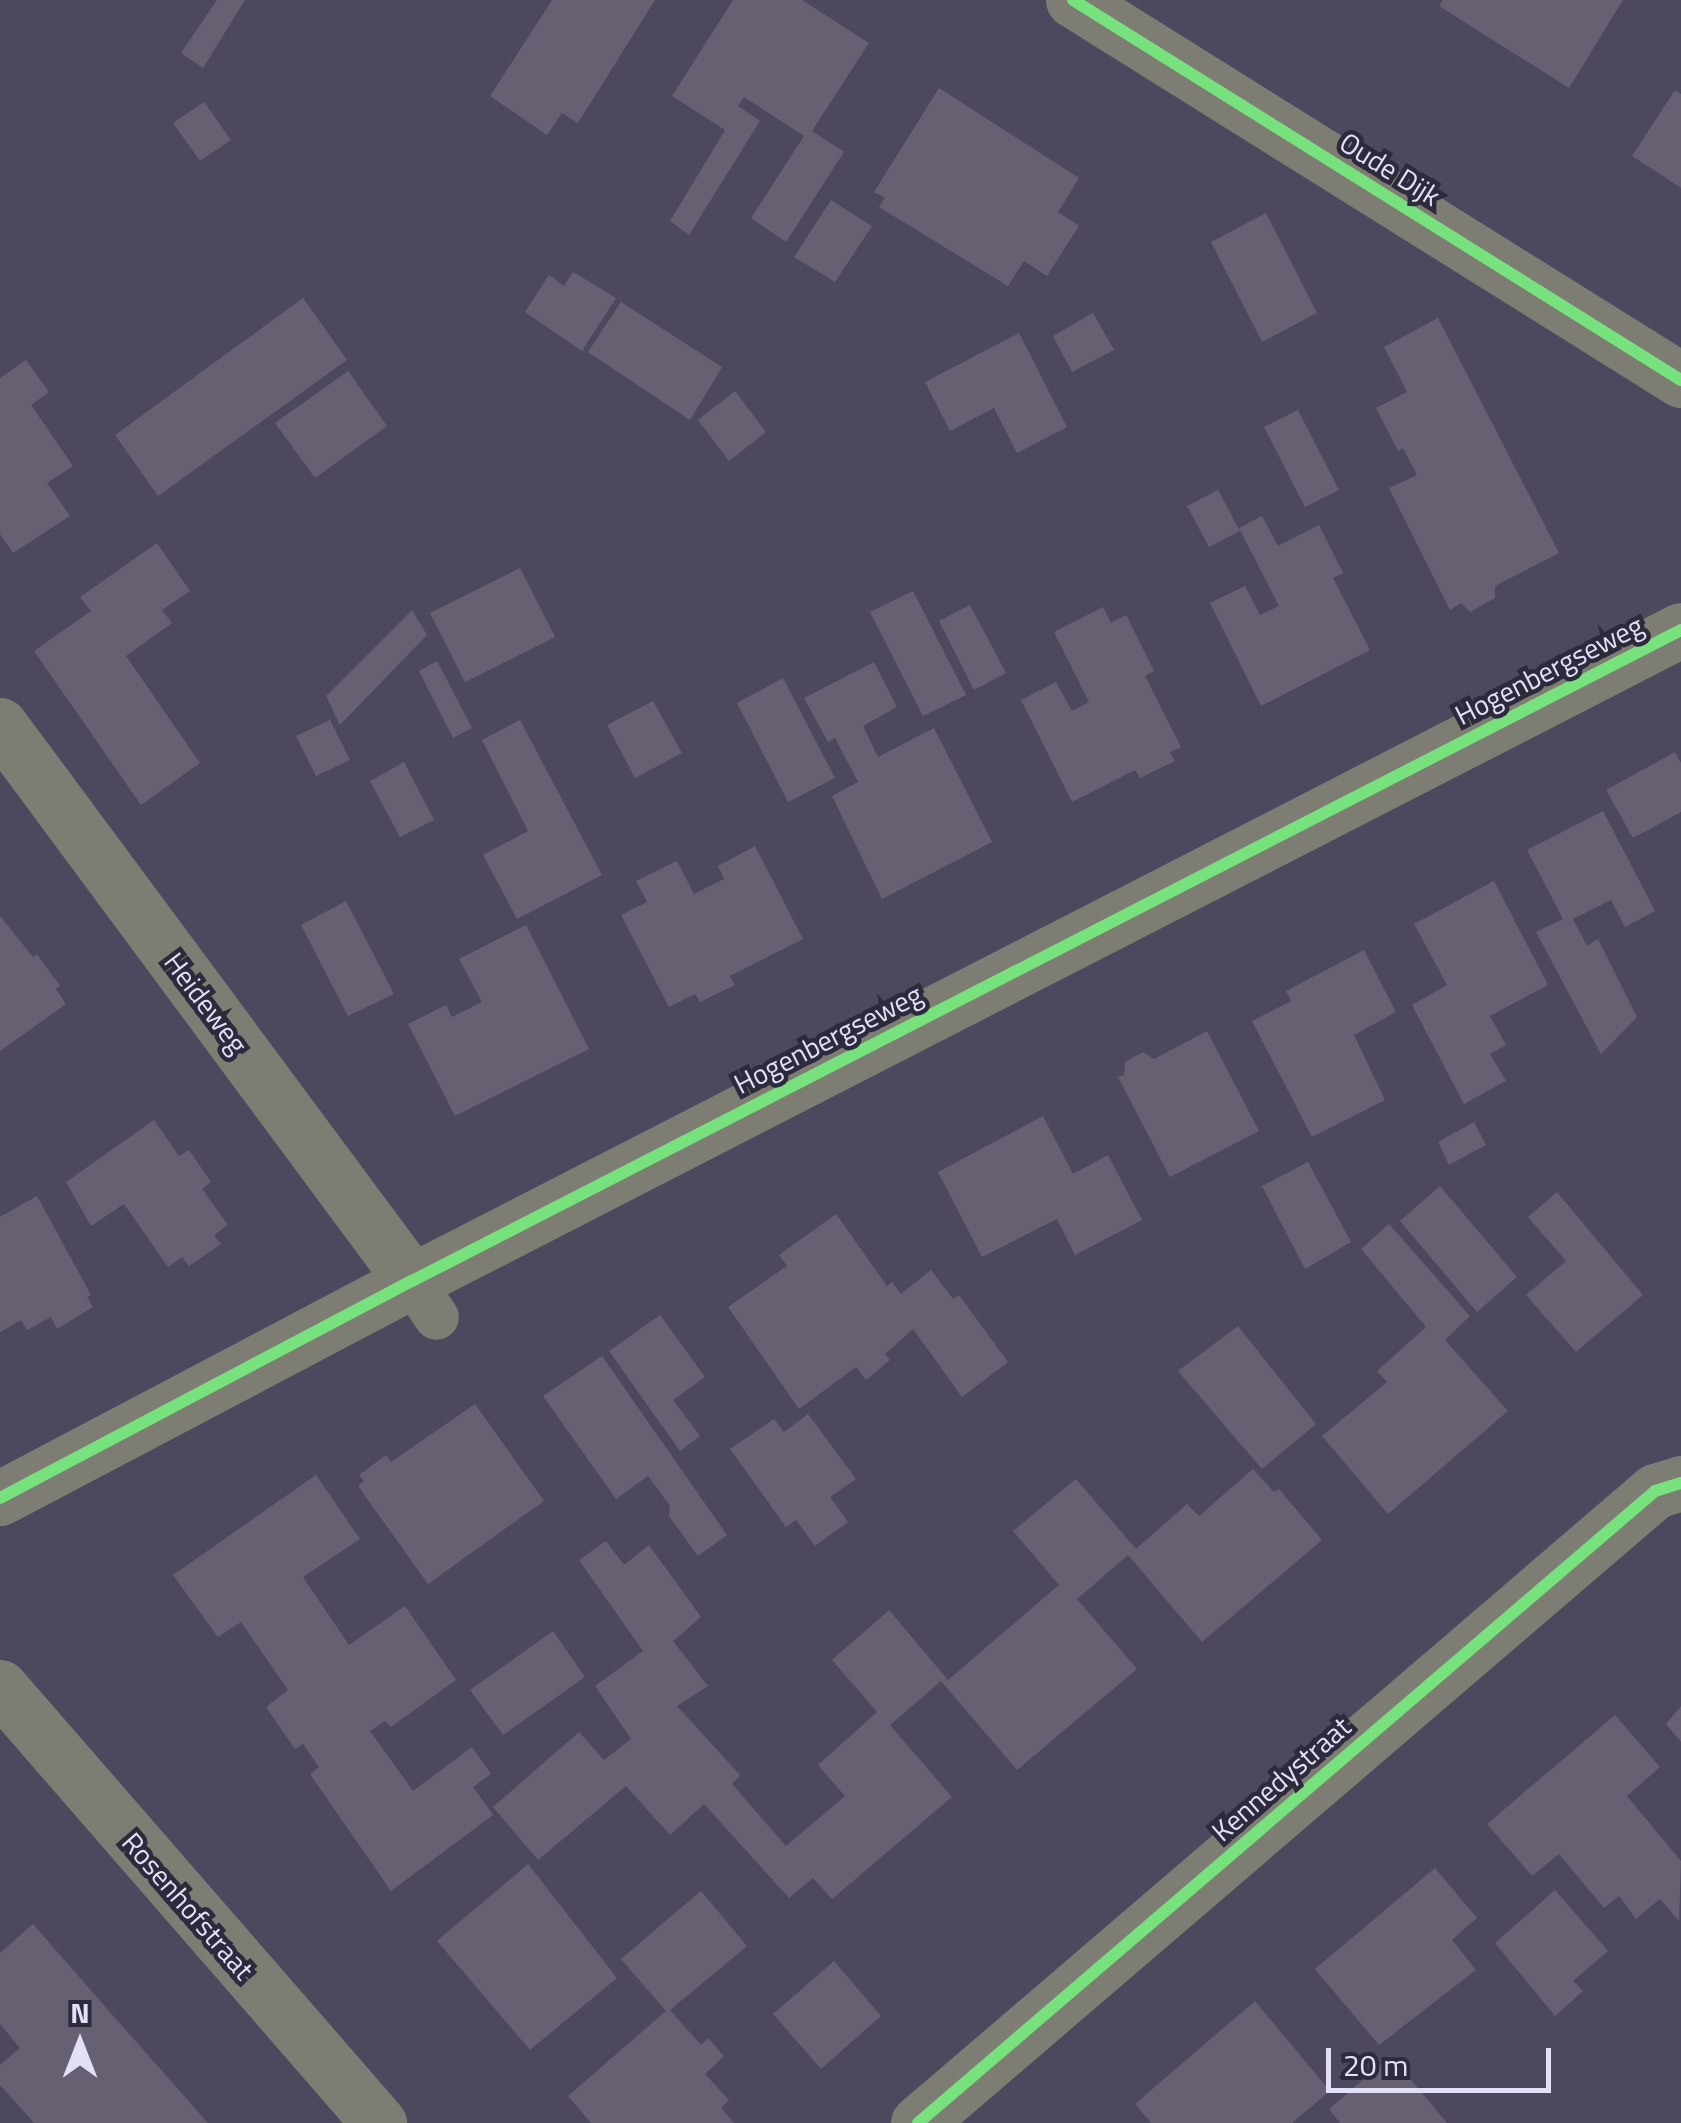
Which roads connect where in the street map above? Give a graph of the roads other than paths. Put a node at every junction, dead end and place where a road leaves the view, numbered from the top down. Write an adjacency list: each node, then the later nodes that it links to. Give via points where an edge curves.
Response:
1 (1073, 0): 2 (street, Oude Dijk)
2 (1681, 380)
3 (1681, 630): 5 (street, Hogenbergseweg)
4 (0, 726): 5 (street, Heideweg)
5 (424, 1299): 7 (street, Hogenbergseweg)
6 (1681, 1482): 10 (street, Kennedystraat, via 1655,1491)
7 (0, 1498)
8 (0, 1687): 9 (street, Rosenhofstraat)
9 (379, 2123)
10 (918, 2123)

